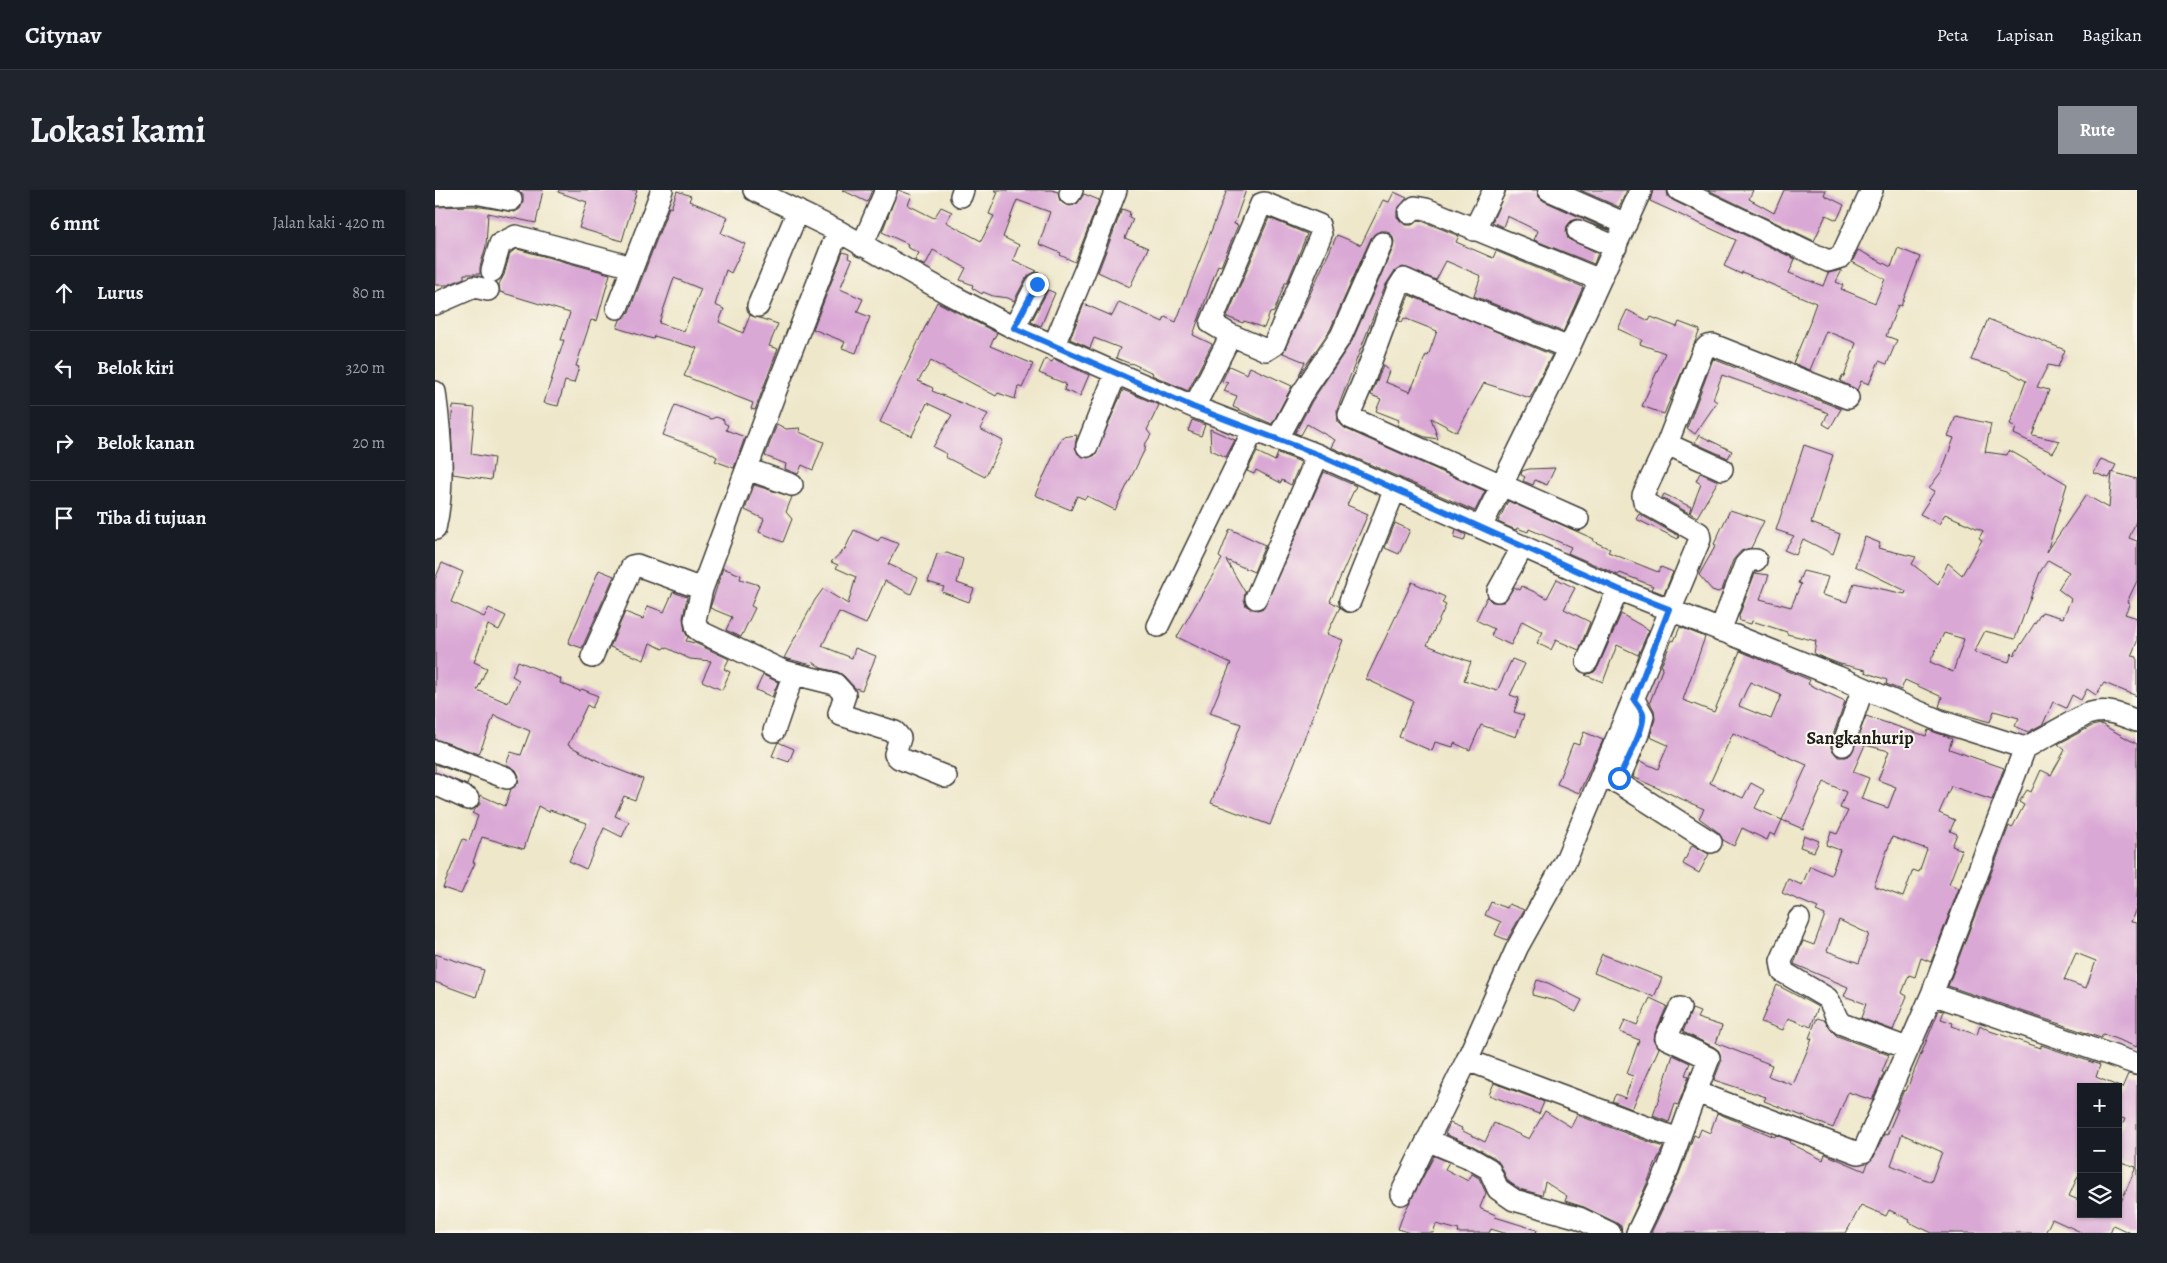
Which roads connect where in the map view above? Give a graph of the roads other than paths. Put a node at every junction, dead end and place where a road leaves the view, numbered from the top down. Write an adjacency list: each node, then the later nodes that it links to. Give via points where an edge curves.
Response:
1 (662, 190): 21 (street)
2 (754, 190): 12 (street)
3 (885, 190): 19 (street)
4 (1116, 190): 29 (street)
5 (1494, 190): 15 (street)
6 (1549, 190): 14 (street)
7 (1641, 190): 14 (street)
8 (1679, 190): 9 (street, via 1828,262 1841,258)
9 (1872, 190)
10 (435, 195): 11 (street, via 475,193)
11 (511, 200)
12 (798, 211): 16 (street); 25 (street)
13 (1409, 213): 15 (street, via 1415,207 1426,209)
14 (1625, 224): 20 (street)
15 (1475, 230): 22 (street)
16 (838, 231): 19 (street); 41 (street)
17 (1578, 231): 20 (street)
18 (1382, 243): 37 (street, via 1341,336)
19 (862, 246): 27 (street)
20 (1616, 246): 22 (street)
21 (632, 267): 24 (street, via 516,236 500,244 490,281); 26 (street)
22 (1600, 280): 30 (street)
23 (1037, 284): 27 (street)
24 (435, 304)
25 (758, 306)
26 (617, 308)
27 (1014, 328): 29 (street)
28 (1227, 342): 28 (street, via 1263,350 1274,345 1321,235 1319,225 1261,204 1211,320); 34 (street)
29 (1054, 345): 31 (street)
30 (1569, 348): 44 (street); 44 (street, via 1408,280 1401,281 1349,417)
31 (1116, 373): 34 (street); 39 (street)
32 (435, 392): 35 (street)
33 (1848, 398): 38 (street, via 1710,345 1703,351)
34 (1193, 407): 36 (street)
35 (437, 429): 48 (street, via 441,492)
36 (1253, 431): 37 (street); 57 (street)
37 (1277, 440): 40 (street)
38 (1667, 444): 42 (street); 56 (street, via 1643,496 1644,501 1700,535)
39 (1087, 446)
40 (1319, 455): 45 (street); 54 (street)
41 (747, 469): 43 (street); 51 (street)
42 (1722, 469)
43 (792, 485)
44 (1501, 488): 46 (street); 47 (street)
45 (1395, 489): 47 (street); 55 (street)
46 (1578, 519)
47 (1481, 527): 49 (street)
48 (435, 529)
49 (1523, 546): 52 (street); 53 (street)
50 (1757, 560): 58 (street, via 1750,560 1745,565)
51 (702, 589): 59 (street, via 637,565 632,566); 61 (street, via 695,620 697,629)
52 (1618, 589): 56 (street); 60 (street)
53 (1498, 591)
54 (1256, 598)
55 (1350, 601)
56 (1669, 609): 58 (street); 70 (street, via 1638,705)
57 (1158, 626)
58 (1721, 631): 62 (street)
59 (592, 657)
60 (1587, 662)
61 (795, 674): 64 (street); 68 (street, via 835,684 845,695 839,709 841,715 895,732 900,738 895,750 899,758)
62 (1863, 688): 65 (street); 66 (street, via 1940,721)
63 (2137, 721): 66 (street, via 2113,712 2096,711)
64 (774, 731)
65 (1843, 745)
66 (2025, 748): 75 (street)
67 (435, 750): 69 (street)
68 (946, 777)
69 (507, 778)
70 (1609, 780): 73 (street); 78 (street, via 1517,948)
71 (435, 784): 72 (street)
72 (468, 799)
73 (1711, 842)
74 (1799, 919): 77 (street, via 1781,961 1783,972 1827,998 1842,1024)
75 (1932, 994): 77 (street); 79 (street)
76 (1681, 1008): 80 (street, via 1666,1038 1709,1058)
77 (1907, 1048): 80 (street, via 1861,1153)
78 (1467, 1060): 81 (street); 82 (street)
79 (2137, 1064)
80 (1696, 1092): 82 (street)
81 (1427, 1140): 83 (street); 84 (street, via 1489,1169 1498,1189 1514,1200 1579,1218)
82 (1678, 1140): 85 (street, via 1655,1199)
83 (1401, 1194)
84 (1610, 1233)
85 (1637, 1233)

